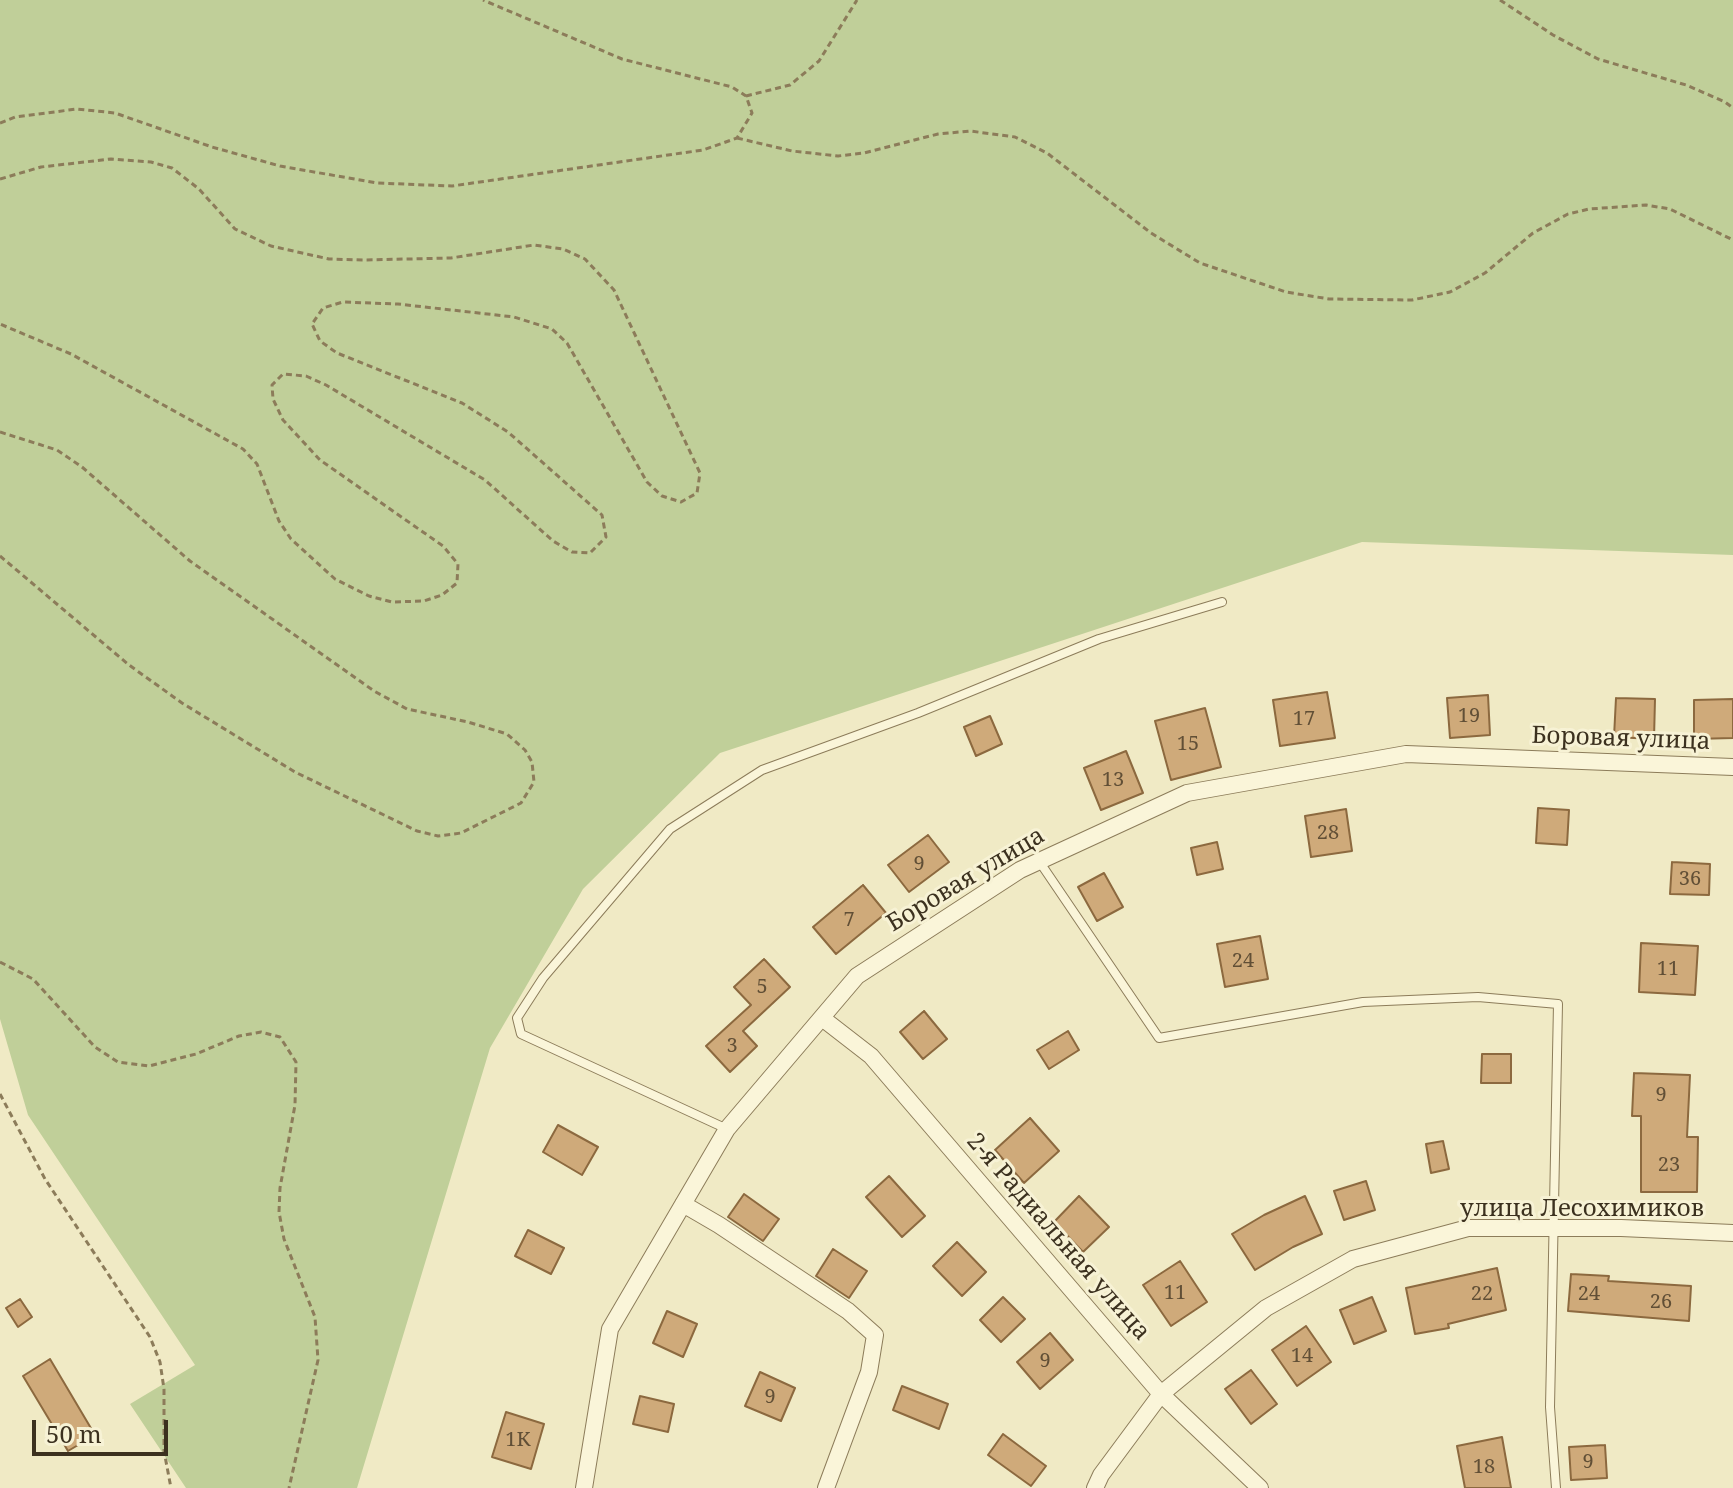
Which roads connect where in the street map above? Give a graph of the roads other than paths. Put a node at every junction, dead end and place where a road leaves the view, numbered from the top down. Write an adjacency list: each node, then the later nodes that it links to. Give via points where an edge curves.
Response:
1 (1222, 602): 5 (lane, via 1099,639 762,770 670,829 543,978 517,1018 521,1034)
2 (1733, 767): 3 (street, Боровая улица, via 1406,754 1187,793)
3 (1039, 861): 4 (street, Боровая улица, via 857,976); 7 (lane, via 1159,1038 1363,1002 1478,997 1558,1004)
4 (822, 1018): 5 (street, Боровая улица); 9 (street, 2-я Радиальная улица, via 871,1056)
5 (727, 1129): 6 (street, Боровая улица)
6 (683, 1204): 10 (street, Боровая улица, via 610,1329); 11 (street, via 848,1311 875,1335 869,1372)
7 (1552, 1228): 8 (street, улица Лесохимиков); 9 (street, улица Лесохимиков, via 1468,1228 1353,1259 1266,1308); 14 (lane, via 1550,1407)
8 (1733, 1233)
9 (1161, 1394): 12 (street, улица Лесохимиков); 13 (street, 2-я Радиальная улица)
10 (584, 1488)
11 (826, 1488)
12 (1095, 1488)
13 (1260, 1488)
14 (1556, 1488)

